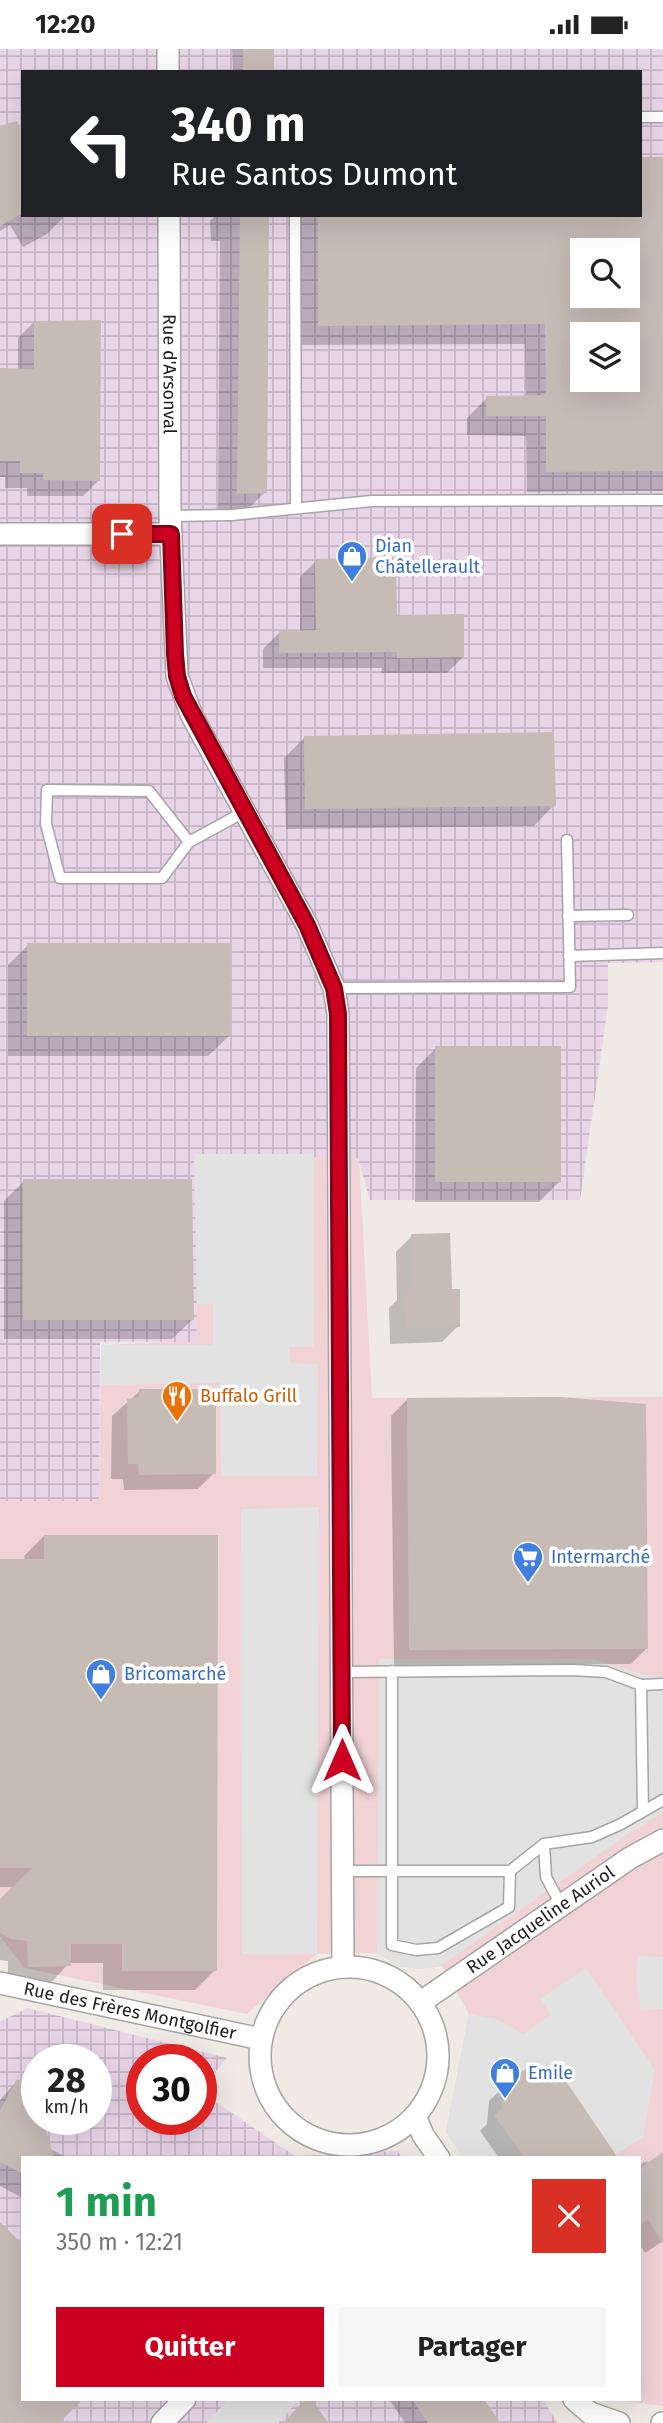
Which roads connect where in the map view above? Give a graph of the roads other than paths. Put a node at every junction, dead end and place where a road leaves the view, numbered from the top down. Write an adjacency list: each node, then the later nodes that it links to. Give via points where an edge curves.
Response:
1 (168, 49): 2 (street)
2 (168, 70)
3 (642, 117): 4 (lane)
4 (663, 117)
5 (169, 217): 9 (street, Rue d'Arsonval)
6 (295, 217): 8 (lane)
7 (663, 500): 8 (lane, via 372,501)
8 (296, 508): 9 (lane)
9 (171, 525): 10 (street); 11 (street, Rue d'Arsonval, via 177,676 192,716)
10 (0, 534)
11 (244, 812): 13 (lane); 18 (street, Rue d'Arsonval, via 307,925)
12 (567, 840): 15 (lane)
13 (189, 842): 13 (lane, via 149,791 47,790 46,824 60,878 162,878)
14 (628, 915): 15 (lane)
15 (568, 916): 17 (lane)
16 (663, 953): 17 (lane)
17 (569, 956): 18 (lane, via 570,987)
18 (334, 988): 20 (street, Rue d'Arsonval, via 338,1014)
19 (392, 1671): 20 (lane); 22 (lane, via 606,1672); 28 (lane)
20 (341, 1672): 27 (street, Rue d'Arsonval)
21 (663, 1684): 22 (lane)
22 (641, 1685): 24 (lane)
23 (663, 1800): 24 (lane)
24 (643, 1811): 26 (lane, via 592,1837)
25 (663, 1840): 30 (street, Rue Jacqueline Auriol)
26 (544, 1844): 29 (lane); 30 (lane, via 546,1877)
27 (342, 1871): 28 (lane); 31 (street, Rue d'Arsonval)
28 (392, 1871): 29 (lane); 29 (lane, via 392,1945 416,1950 438,1948 509,1906)
29 (510, 1871)
30 (561, 1905): 33 (street, Rue Jacqueline Auriol)
31 (343, 1967): 33 (street, via 373,1970 400,1982); 34 (street, via 315,1974 290,1989 271,2012)
32 (0, 1983): 34 (street, Rue des Frères Montgolfier)
33 (421, 2003): 35 (street, via 439,2048 438,2073 430,2096)
34 (261, 2039): 36 (street, via 260,2067 268,2094 283,2117)
35 (415, 2116): 36 (street, via 391,2135); 37 (street)
36 (330, 2151)
37 (438, 2156)
38 (182, 2401): 40 (street)
39 (576, 2401): 41 (street, via 590,2413)
40 (162, 2423)
41 (620, 2423)

